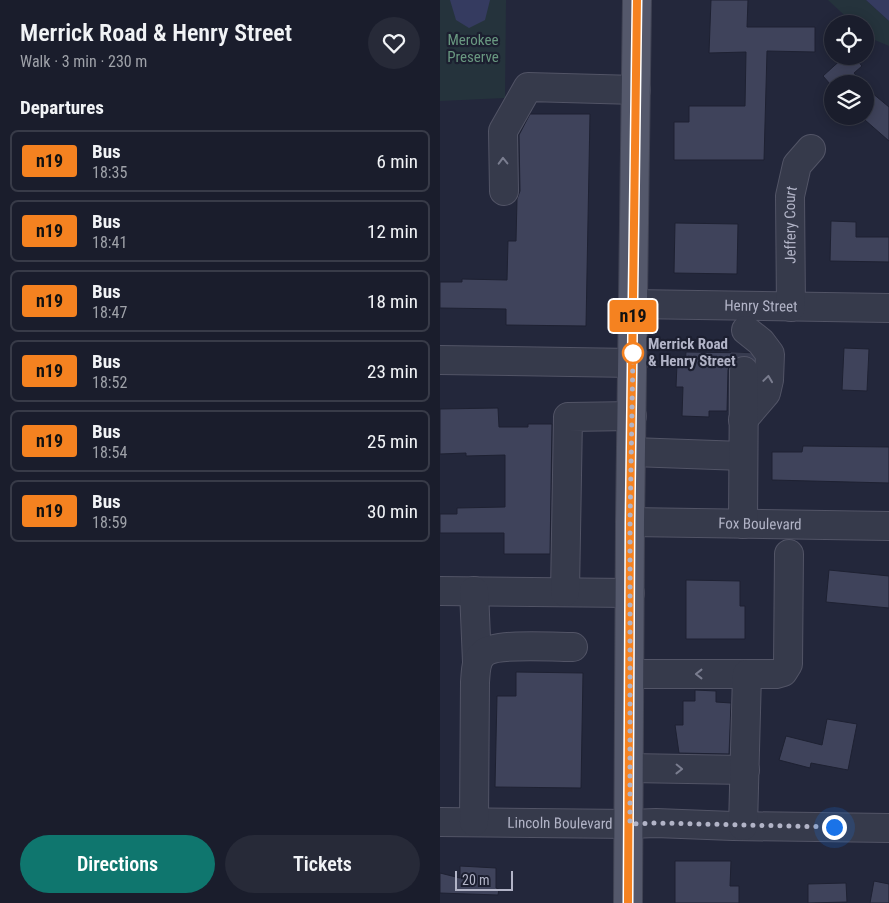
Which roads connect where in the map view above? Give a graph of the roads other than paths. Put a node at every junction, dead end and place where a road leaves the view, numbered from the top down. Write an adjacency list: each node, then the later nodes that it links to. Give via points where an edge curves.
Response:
1 (637, 0): 2 (main road)
2 (636, 90): 4 (street, one-way to 2, via 503,131 528,87); 5 (main road)
3 (811, 149): 6 (street, Jeffery Court, via 797,165 790,196)
4 (504, 191)
5 (633, 304): 8 (street, Henry Street); 10 (main road)
6 (791, 306): 7 (street, Henry Street); 8 (street, Henry Street)
7 (889, 308)
8 (745, 340): 12 (street); 12 (street, one-way to 8, via 766,393 770,354 761,342)
9 (440, 360): 10 (street)
10 (633, 363): 11 (main road)
11 (632, 416): 13 (main road); 21 (street, via 568,417)
12 (743, 420): 14 (street)
13 (632, 452): 14 (street); 15 (main road)
14 (743, 456): 16 (street)
15 (630, 522): 16 (street, Fox Boulevard); 22 (main road)
16 (743, 524): 17 (street, Fox Boulevard)
17 (889, 526)
18 (790, 554): 26 (street, via 788,664 783,672 776,674)
19 (440, 591): 20 (street)
20 (474, 591): 21 (street); 24 (street)
21 (565, 592): 22 (street)
22 (630, 593): 25 (main road)
23 (573, 647): 24 (street, via 498,648 484,652)
24 (477, 662): 30 (street)
25 (630, 674): 26 (street, one-way to 25); 27 (main road)
26 (747, 674): 28 (street)
27 (630, 768): 28 (street, one-way to 28); 31 (main road)
28 (745, 770): 32 (street)
29 (440, 822): 30 (street, Lincoln Boulevard)
30 (474, 822): 31 (street, Lincoln Boulevard)
31 (630, 824): 32 (street, Lincoln Boulevard); 34 (main road)
32 (744, 826): 33 (street, Lincoln Boulevard)
33 (889, 828)
34 (628, 903)

